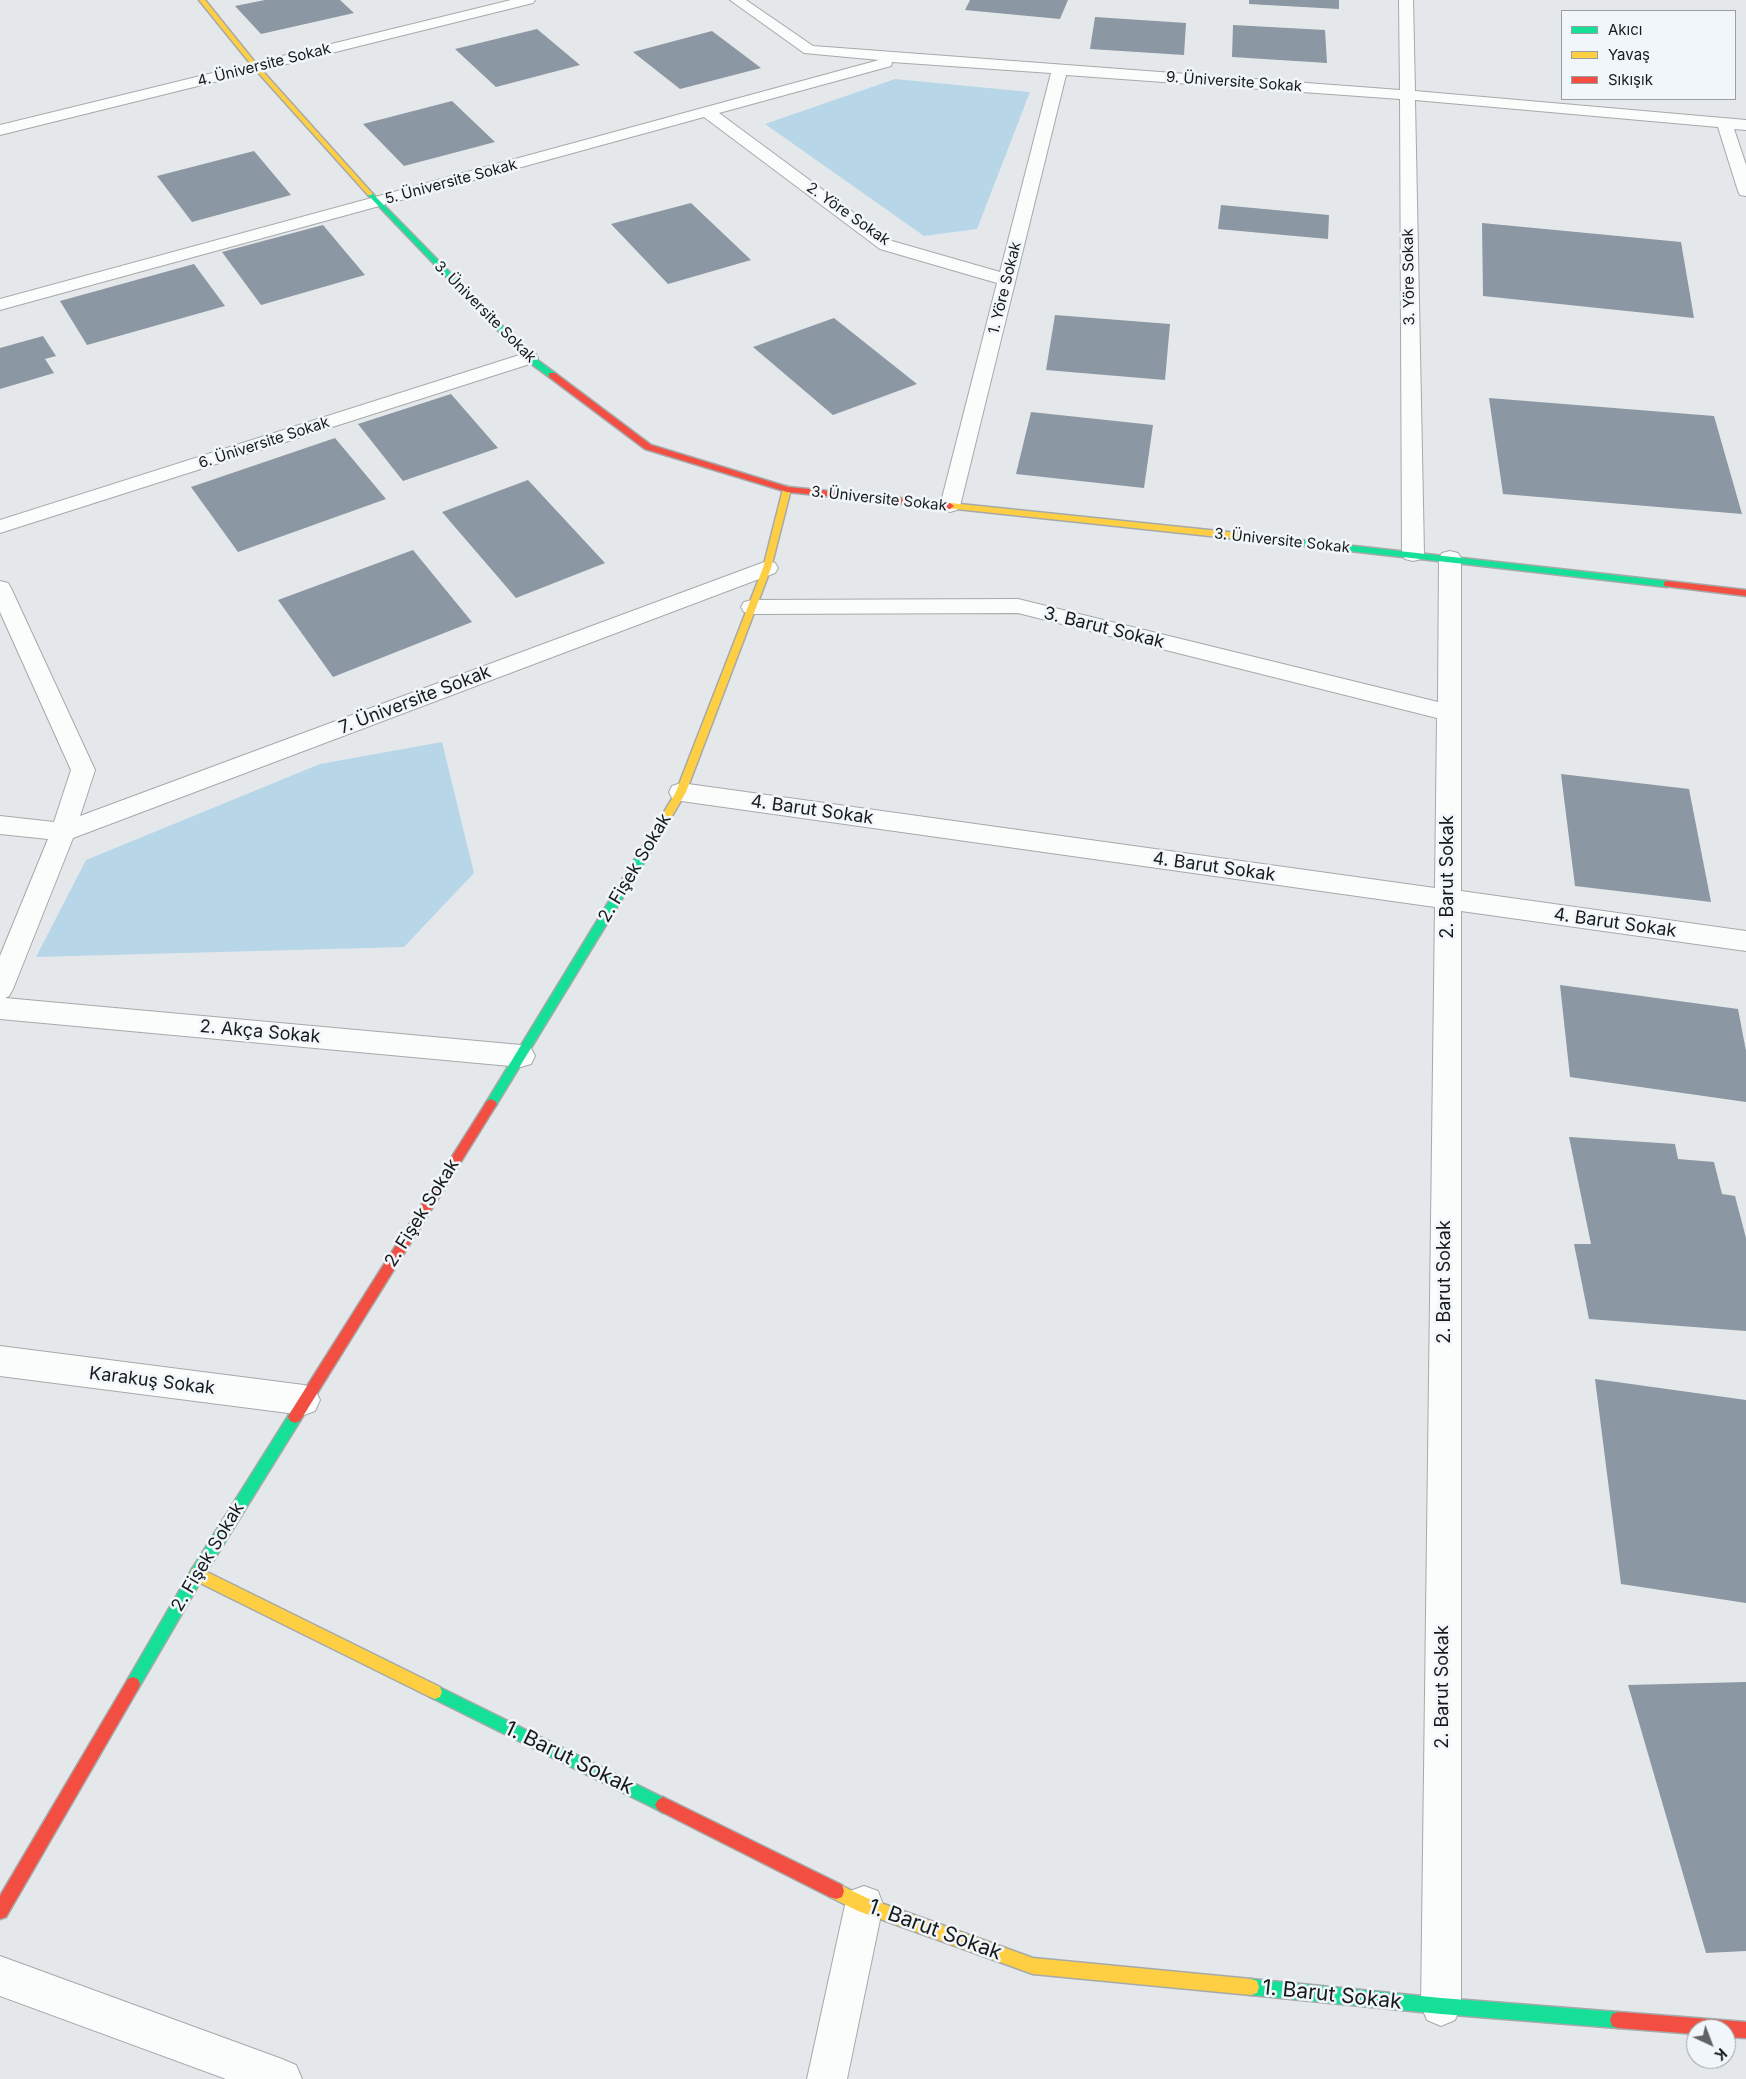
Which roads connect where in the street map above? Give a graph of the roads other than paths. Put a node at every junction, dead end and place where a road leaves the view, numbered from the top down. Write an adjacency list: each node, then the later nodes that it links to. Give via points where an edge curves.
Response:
1 (202, 0): 6 (street, 3. Üniversite Sokak)
2 (528, 0): 6 (street, 4. Üniversite Sokak)
3 (736, 0): 5 (street, 9. Üniversite Sokak, via 810,50)
4 (1406, 0): 8 (street, 3. Yöre Sokak)
5 (902, 58): 7 (street, 9. Üniversite Sokak); 9 (street, 5. Üniversite Sokak)
6 (256, 67): 12 (street, 4. Üniversite Sokak); 14 (street, 3. Üniversite Sokak)
7 (1060, 69): 8 (street, 9. Üniversite Sokak); 15 (street, 1. Yöre Sokak)
8 (1407, 94): 10 (street, 9. Üniversite Sokak); 21 (street, 3. Yöre Sokak)
9 (707, 112): 14 (street, 5. Üniversite Sokak); 15 (street, 2. Yöre Sokak, via 886,245)
10 (1725, 124): 11 (street, 9. Üniversite Sokak); 13 (street)
11 (1746, 125)
12 (0, 130)
13 (1746, 191)
14 (377, 202): 16 (street, 5. Üniversite Sokak); 17 (street, 3. Üniversite Sokak)
15 (1007, 280): 19 (street, 1. Yöre Sokak)
16 (0, 305)
17 (529, 358): 18 (street, 3. Üniversite Sokak, via 648,447); 20 (street, 6. Üniversite Sokak)
18 (787, 489): 19 (street, 3. Üniversite Sokak); 23 (street, 2. Fişek Sokak)
19 (950, 506): 21 (street, 3. Üniversite Sokak)
20 (0, 528)
21 (1413, 554): 22 (street, 3. Üniversite Sokak)
22 (1450, 558): 25 (street, 3. Üniversite Sokak); 27 (street, 2. Barut Sokak)
23 (767, 568): 26 (street, 2. Fişek Sokak); 30 (street, 7. Üniversite Sokak)
24 (0, 588): 30 (street, via 83,770)
25 (1746, 593)
26 (752, 607): 27 (street, 3. Barut Sokak, via 1018,606); 28 (street, 2. Fişek Sokak)
27 (1449, 714): 31 (street, 2. Barut Sokak)
28 (681, 792): 31 (street, 4. Barut Sokak); 35 (street, 2. Fişek Sokak)
29 (0, 824): 30 (street)
30 (63, 832): 33 (street)
31 (1448, 899): 32 (street, 4. Barut Sokak); 42 (street, 2. Barut Sokak)
32 (1746, 941)
33 (0, 989)
34 (0, 1008): 35 (street, 2. Akça Sokak)
35 (520, 1056): 37 (street, 2. Fişek Sokak)
36 (0, 1361): 37 (street, Karakuş Sokak)
37 (304, 1400): 38 (street, 2. Fişek Sokak)
38 (197, 1574): 39 (street, 1. Barut Sokak); 40 (street, 2. Fişek Sokak)
39 (864, 1905): 42 (street, 1. Barut Sokak, via 1033,1966); 45 (street)
40 (0, 1911)
41 (0, 1976): 44 (street)
42 (1441, 2006): 43 (street, 1. Barut Sokak)
43 (1746, 2030)
44 (282, 2079)
45 (827, 2079)

